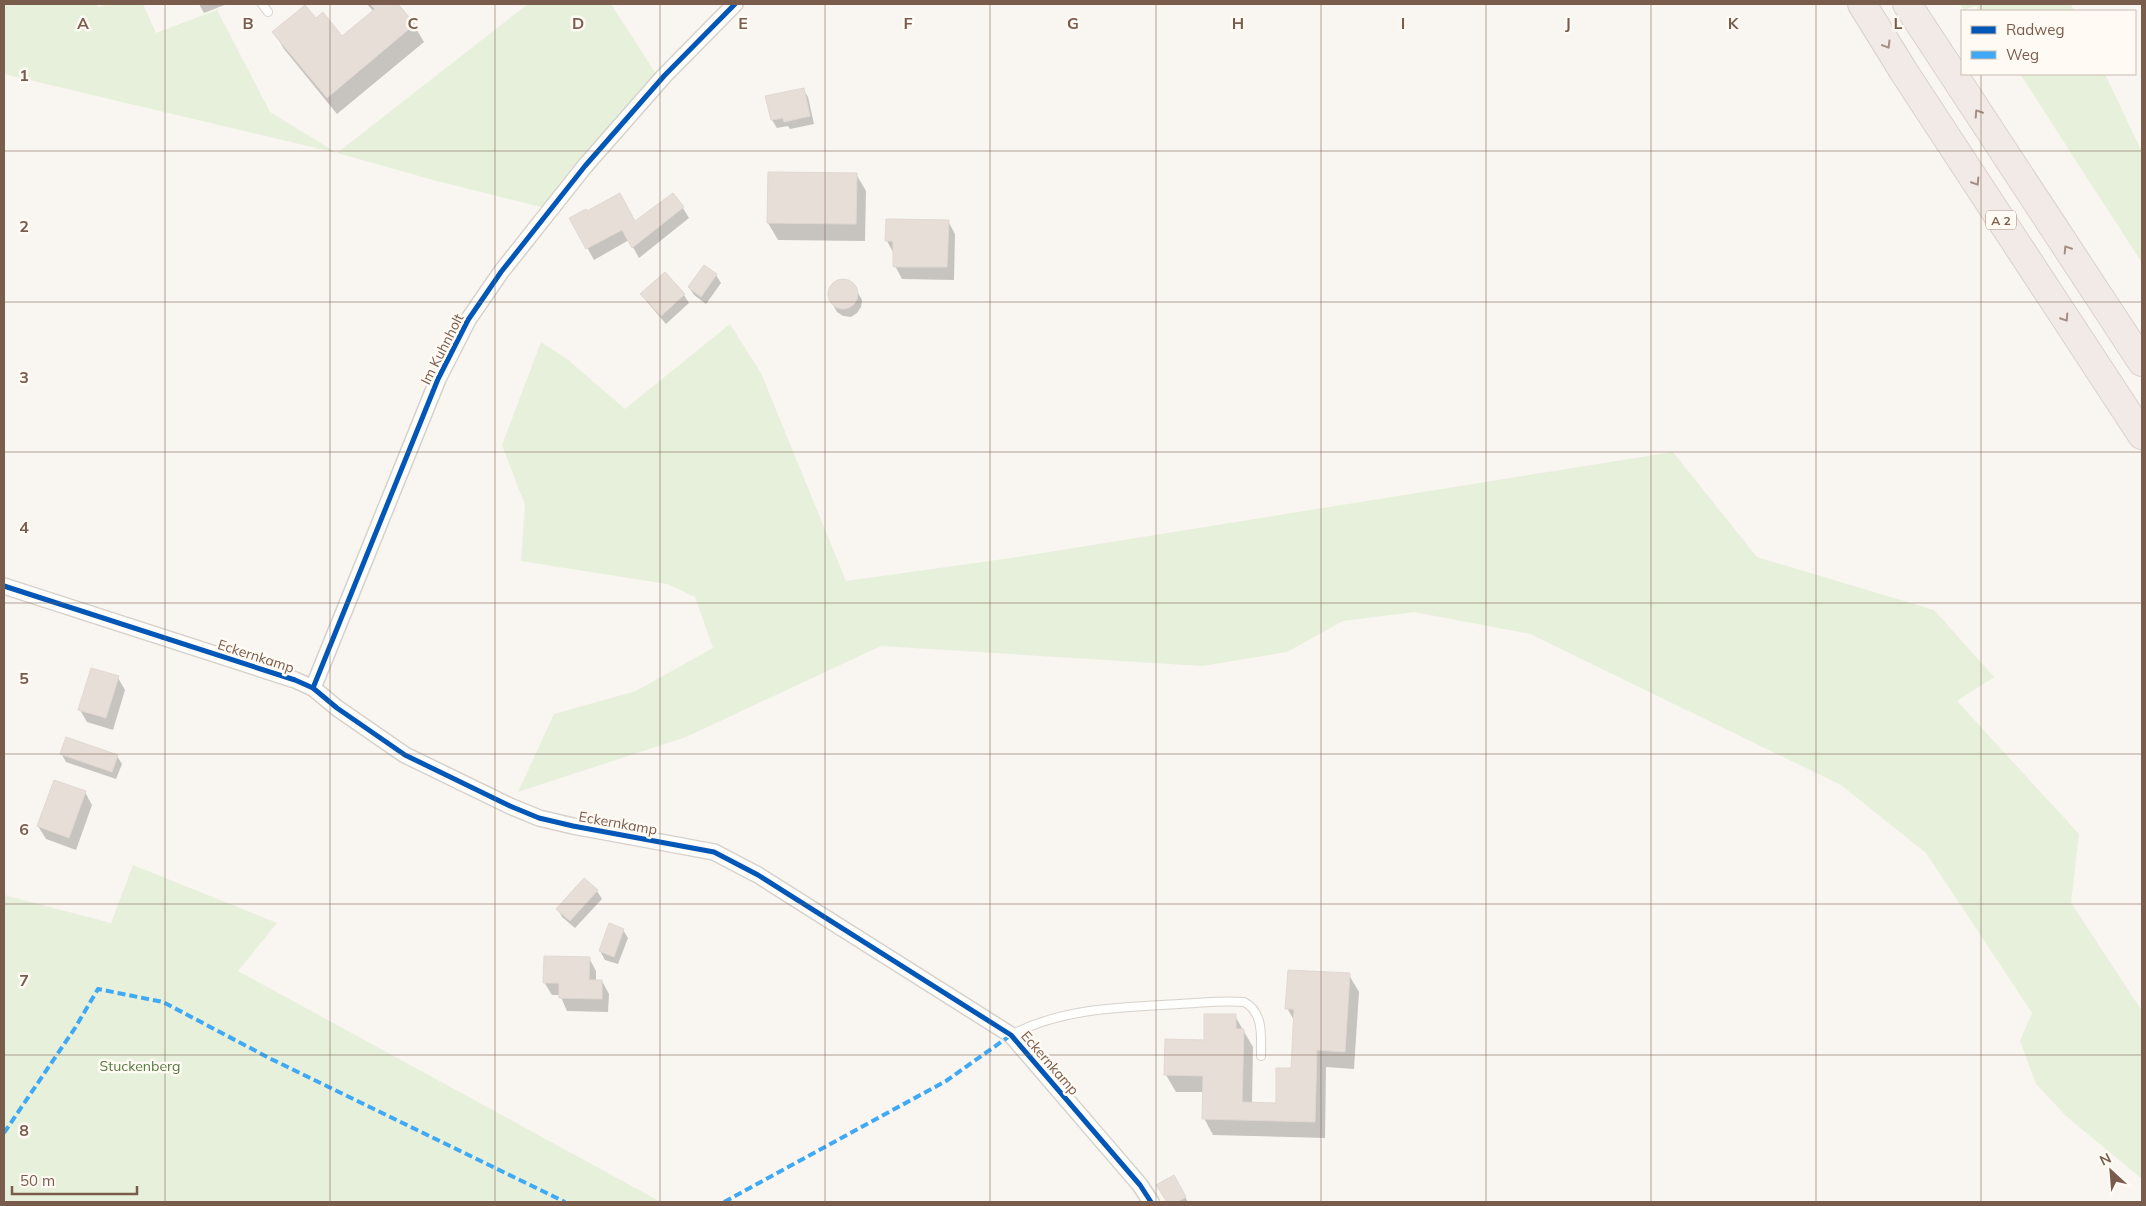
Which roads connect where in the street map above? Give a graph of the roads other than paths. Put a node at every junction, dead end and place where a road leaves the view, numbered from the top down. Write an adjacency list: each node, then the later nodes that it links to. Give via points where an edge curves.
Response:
1 (262, 4): 5 (lane)
2 (735, 4): 9 (street, Im Kuhnholt, via 664,76 585,166 501,272 468,320 438,379)
3 (1862, 4): 7 (highway, A 2, one-way to 7)
4 (1907, 4): 6 (highway, one-way to 4)
5 (268, 12)
6 (2142, 362)
7 (2142, 435)
8 (4, 586): 9 (street, Eckernkamp)
9 (313, 688): 10 (street, Eckernkamp, via 336,708 404,754 524,812 573,826 714,852 758,875)
10 (1012, 1035): 11 (lane, via 1039,1023 1088,1012 1236,1001 1249,1004 1257,1014 1261,1028); 12 (street, Eckernkamp)
11 (1260, 1056)
12 (1151, 1202)

